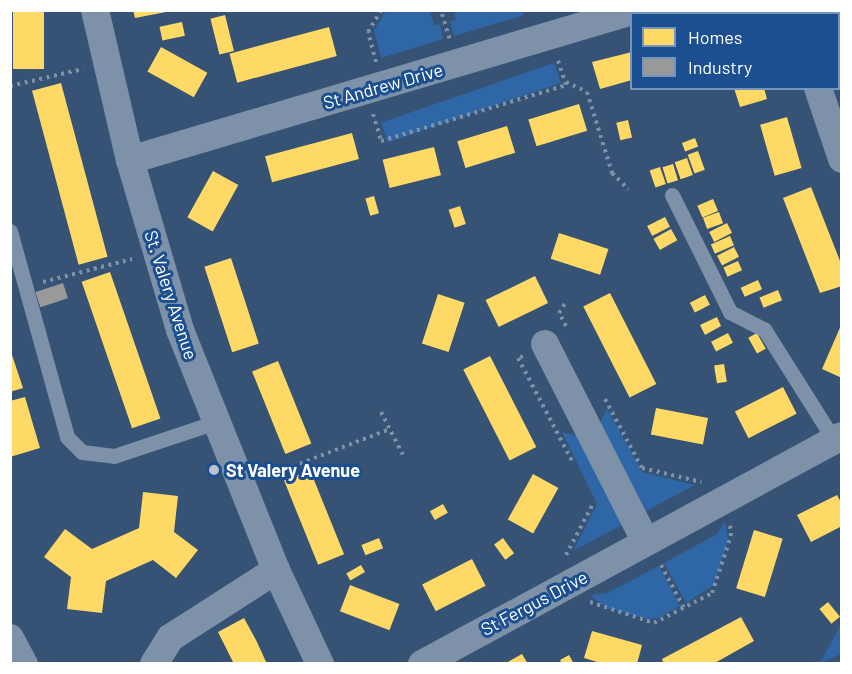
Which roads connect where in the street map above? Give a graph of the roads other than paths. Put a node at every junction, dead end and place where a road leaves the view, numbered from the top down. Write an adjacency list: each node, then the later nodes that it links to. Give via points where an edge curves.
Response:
1 (95, 10): 5 (street, St. Valery Avenue)
2 (636, 10): 5 (street, St Andrew Drive)
3 (819, 90): 4 (street)
4 (842, 159)
5 (130, 160): 9 (street, St. Valery Avenue, via 180,330)
6 (672, 195): 10 (lane, via 730,312 764,329)
7 (10, 231): 9 (lane, via 67,438 81,452 114,456)
8 (557, 338): 11 (street)
9 (216, 422): 12 (street, St. Valery Avenue)
10 (838, 438): 11 (street, St Fergus Drive, via 720,502)
11 (652, 551): 17 (street, St Fergus Drive, via 577,580)
12 (276, 570): 15 (street, via 170,638); 16 (street, St. Valery Avenue)
13 (10, 638): 14 (street)
14 (24, 663)
15 (154, 663)
16 (320, 663)
17 (422, 663)

